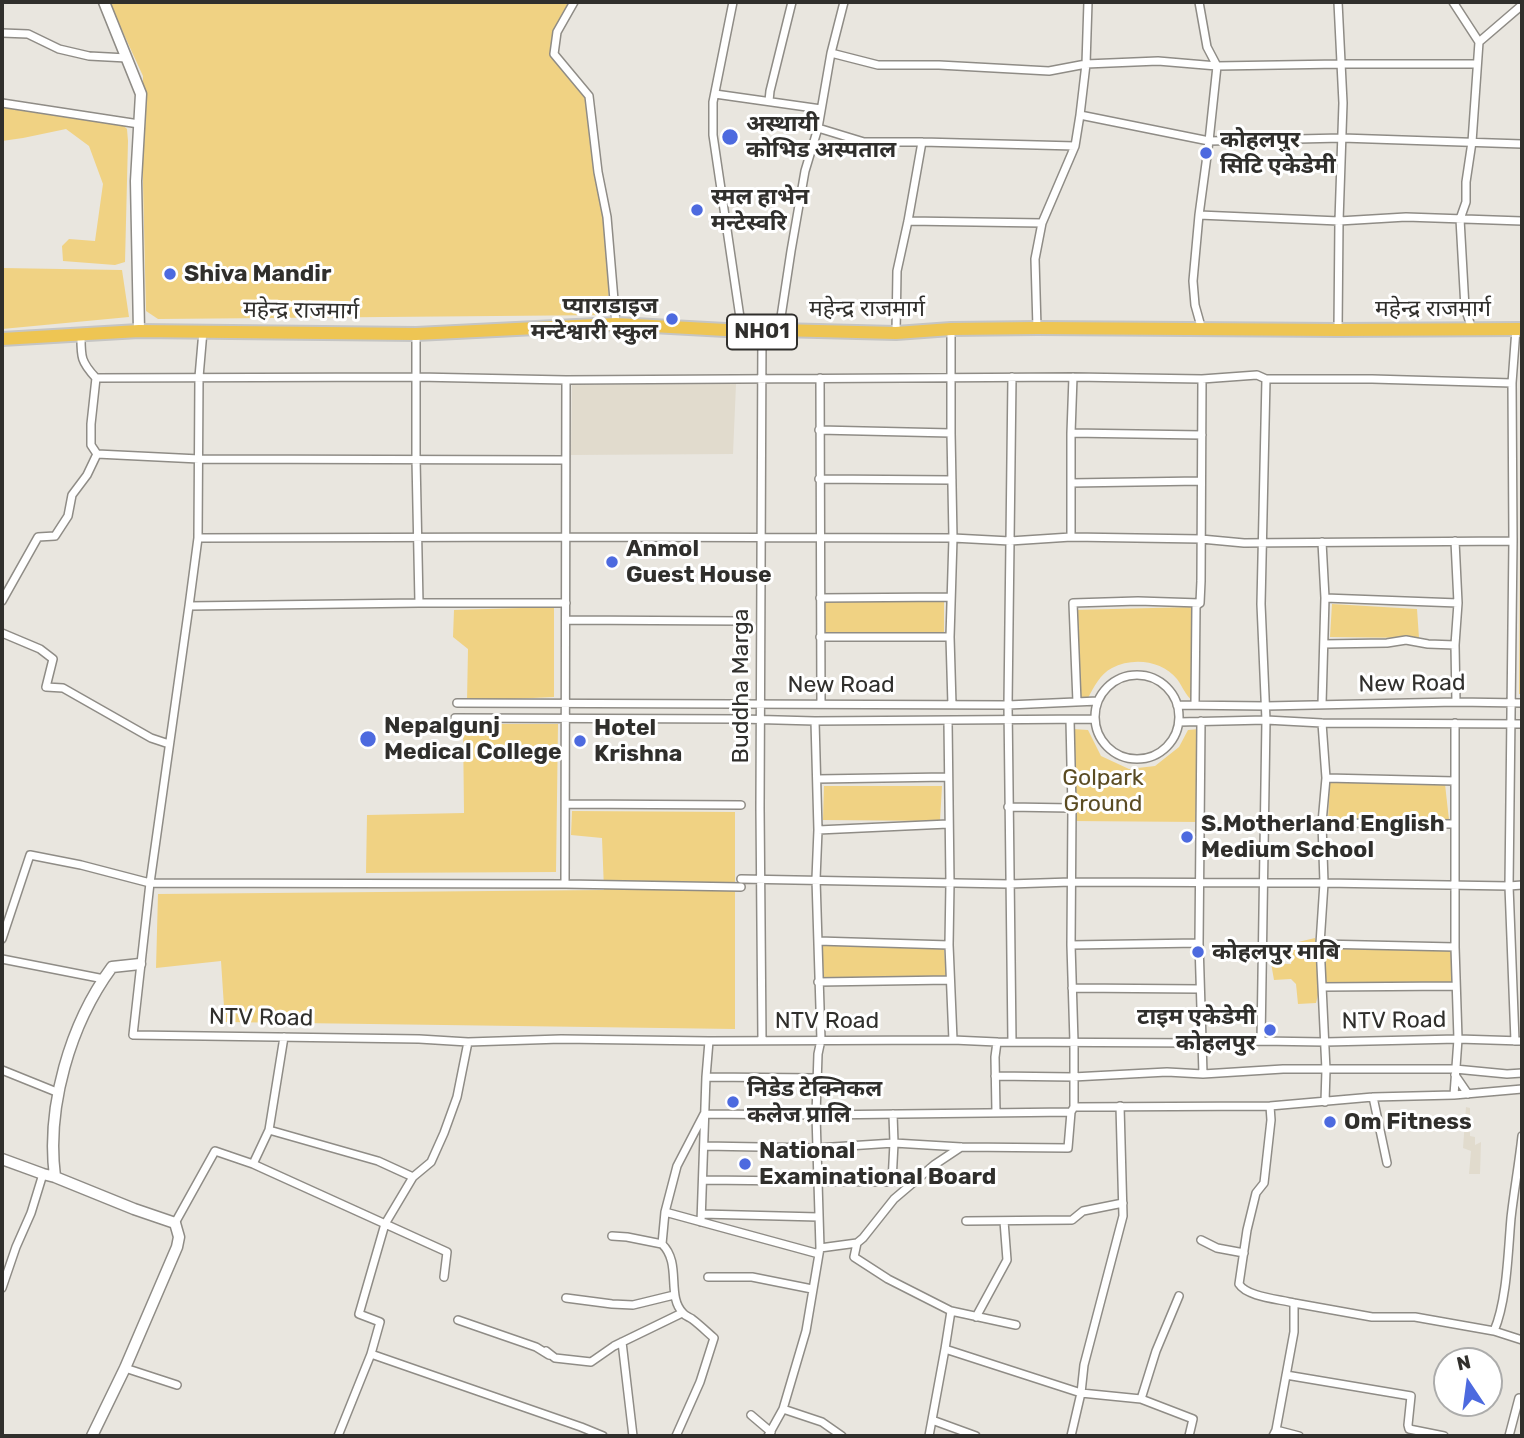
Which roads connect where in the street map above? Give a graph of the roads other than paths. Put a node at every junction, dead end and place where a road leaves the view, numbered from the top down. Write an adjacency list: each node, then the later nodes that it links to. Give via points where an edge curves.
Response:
1 (104, 2): 14 (street)
2 (574, 2): 38 (street, via 557,32 554,54 589,96 607,217)
3 (733, 2): 19 (street)
4 (792, 2): 20 (street)
5 (844, 2): 13 (street)
6 (1088, 2): 15 (street)
7 (1199, 2): 18 (street, via 1207,47)
8 (1338, 2): 16 (street)
9 (1453, 2): 12 (street)
10 (1522, 5): 12 (street)
11 (2, 33): 14 (street, via 28,34 59,49 89,56)
12 (1479, 42): 17 (street)
13 (831, 53): 15 (street, via 878,65 1048,71); 22 (street)
14 (127, 58): 24 (street, via 141,94)
15 (1086, 64): 18 (street, via 1158,61); 23 (street)
16 (1340, 64): 17 (street); 18 (street); 26 (street)
17 (1476, 64): 29 (street)
18 (1217, 66): 27 (street)
19 (715, 94): 20 (street); 48 (street, via 713,135)
20 (769, 101): 22 (street)
21 (2, 103): 24 (street)
22 (821, 109): 25 (street)
23 (1080, 115): 27 (street); 31 (street)
24 (139, 124): 47 (street)
25 (818, 128): 28 (street, via 864,142); 44 (street, via 805,171)
26 (1342, 138): 27 (street); 29 (street); 35 (street)
27 (1209, 141): 32 (street)
28 (922, 142): 31 (street); 34 (street)
29 (1472, 142): 30 (street); 33 (street)
30 (1522, 144)
31 (1074, 146): 37 (street)
32 (1199, 215): 35 (street); 45 (street, via 1194,281)
33 (1460, 219): 35 (street); 36 (street); 41 (street, via 1465,308)
34 (908, 220): 37 (street); 50 (street, via 897,271)
35 (1339, 221): 46 (street)
36 (1522, 221)
37 (1042, 223): 39 (street, via 1035,259)
38 (616, 324): 48 (highway, महेन्द्र राजमार्ग / NH01); 52 (highway, महेन्द्र राजमार्ग / NH01)
39 (1037, 328): 40 (highway, महेन्द्र राजमार्ग / NH01); 45 (highway, महेन्द्र राजमार्ग / NH01)
40 (951, 329): 50 (highway, महेन्द्र राजमार्ग / NH01); 57 (street)
41 (1472, 329): 42 (highway, महेन्द्र राजमार्ग / NH01); 46 (highway, महेन्द्र राजमार्ग / NH01)
42 (1519, 329): 65 (street)
43 (203, 330): 47 (highway, महेन्द्र राजमार्ग / NH01); 52 (highway, महेन्द्र राजमार्ग / NH01); 54 (street)
44 (779, 330): 49 (highway, महेन्द्र राजमार्ग / NH01); 50 (highway, महेन्द्र राजमार्ग / NH01)
45 (1202, 330): 46 (highway, महेन्द्र राजमार्ग / NH01)
46 (1338, 330)
47 (139, 331): 51 (highway, महेन्द्र राजमार्ग / NH01)
48 (743, 332): 49 (highway, महेन्द्र राजमार्ग / NH01)
49 (762, 332): 56 (street, Buddha Marga)
50 (896, 333)
51 (81, 334): 53 (highway, महेन्द्र राजमार्ग / NH01); 60 (street, via 81,357)
52 (416, 334): 55 (street)
53 (2, 339)
54 (199, 377): 55 (street); 60 (street); 71 (street)
55 (417, 377): 64 (street); 72 (street)
56 (762, 377): 61 (street); 64 (street); 83 (street, Buddha Marga)
57 (951, 377): 58 (street); 61 (street); 67 (street)
58 (1012, 377): 59 (street); 86 (street)
59 (1073, 377): 62 (street); 68 (street)
60 (96, 378): 70 (street, via 91,445)
61 (820, 378): 66 (street)
62 (1202, 379): 63 (street, via 1257,375); 69 (street)
63 (1265, 379): 65 (street); 89 (street)
64 (566, 380): 73 (street)
65 (1512, 383): 88 (street)
66 (819, 430): 67 (street); 74 (street)
67 (951, 433): 75 (street)
68 (1071, 433): 69 (street); 77 (street)
69 (1202, 435): 76 (street)
70 (97, 454): 71 (street); 94 (street, via 72,495 68,516 55,536 38,537)
71 (199, 459): 72 (street); 80 (street)
72 (416, 459): 73 (street); 81 (street)
73 (565, 460): 78 (street)
74 (819, 480): 75 (street); 84 (street)
75 (952, 480): 82 (street)
76 (1201, 481): 77 (street); 85 (street)
77 (1071, 483): 79 (street)
78 (565, 537): 81 (street); 83 (street); 96 (street)
79 (1071, 537): 85 (street); 86 (street)
80 (198, 538): 81 (street); 99 (street)
81 (418, 538): 95 (street)
82 (953, 538): 84 (street); 86 (street); 91 (street)
83 (761, 539): 84 (street); 111 (street, Buddha Marga)
84 (820, 539): 92 (street)
85 (1201, 539): 89 (street); 97 (street)
86 (1010, 541): 119 (street)
87 (1454, 541): 88 (street); 90 (street); 98 (street)
88 (1513, 541): 113 (street)
89 (1263, 542): 90 (street); 121 (street)
90 (1322, 542): 93 (street)
91 (951, 597): 92 (street); 104 (street)
92 (820, 598): 103 (street)
93 (1325, 598): 98 (street); 105 (street)
94 (2, 601)
95 (419, 603): 96 (street); 99 (street)
96 (565, 603): 100 (street)
97 (1200, 603): 108 (street, via 1073,603); 116 (street, via 1196,606)
98 (1458, 603): 106 (street)
99 (190, 606): 137 (street)
100 (566, 620): 101 (street); 110 (street)
101 (742, 621)
102 (2, 633): 137 (street, via 53,659 46,687 63,688)
103 (820, 637): 104 (street); 112 (street)
104 (950, 638): 118 (street)
105 (1324, 645): 106 (street, via 1406,640); 117 (street)
106 (1455, 645): 109 (street)
107 (1098, 701): 108 (street, New Road); 120 (street, via 1111,683 1133,675 1155,679); 125 (street)
108 (1077, 702): 119 (street, New Road)
109 (1456, 702): 113 (street, New Road); 117 (street, New Road)
110 (566, 703): 111 (street, New Road); 115 (street, New Road); 123 (street)
111 (761, 703): 112 (street, New Road); 124 (street, Buddha Marga)
112 (821, 703): 118 (street, New Road)
113 (1510, 703): 114 (street, New Road); 135 (street)
114 (1522, 703)
115 (457, 704)
116 (1195, 704): 120 (street, New Road); 121 (street, New Road)
117 (1322, 704): 121 (street, New Road)
118 (952, 705): 119 (street, New Road)
119 (1008, 705): 131 (street)
120 (1177, 705): 132 (street)
121 (1266, 706): 129 (street)
122 (456, 718): 123 (street, New Road)
123 (566, 718): 124 (street, New Road); 142 (street)
124 (760, 719): 130 (street, New Road); 150 (street, Buddha Marga)
125 (1094, 719): 127 (street, New Road); 132 (street, via 1103,742 1131,759 1148,758 1163,750)
126 (948, 720): 130 (street, New Road); 131 (street, New Road); 138 (street)
127 (1070, 720): 131 (street, New Road); 145 (street)
128 (1201, 720): 129 (street, New Road); 132 (street, New Road); 155 (street)
129 (1266, 720): 133 (street, New Road); 156 (street)
130 (816, 721): 140 (street)
131 (1009, 721): 144 (street)
132 (1179, 722)
133 (1322, 723): 134 (street, New Road); 139 (street)
134 (1455, 723): 135 (street, New Road); 141 (street)
135 (1510, 724): 136 (street, New Road); 162 (street)
136 (1522, 724)
137 (169, 744): 153 (street)
138 (948, 777): 140 (street); 147 (street)
139 (1326, 778): 141 (street); 146 (street)
140 (817, 779): 149 (street)
141 (1455, 781): 148 (street)
142 (566, 804): 143 (street); 158 (street)
143 (741, 805)
144 (1008, 807): 145 (street); 159 (street)
145 (1072, 808): 152 (street)
146 (1322, 823): 148 (street); 157 (street)
147 (948, 824): 149 (street); 154 (street)
148 (1454, 824): 161 (street)
149 (818, 830): 151 (street)
150 (760, 878): 151 (street); 158 (street, via 741,883); 181 (street, Buddha Marga)
151 (816, 879): 154 (street); 164 (street)
152 (1071, 882): 155 (street); 159 (street); 168 (street)
153 (150, 883): 158 (street); 163 (street, via 30,855); 171 (street)
154 (950, 883): 159 (street); 167 (street)
155 (1200, 883): 156 (street); 165 (street)
156 (1262, 883): 157 (street); 185 (street)
157 (1324, 883): 161 (street); 166 (street)
158 (565, 884)
159 (1009, 884): 189 (street)
160 (1522, 885): 162 (street)
161 (1455, 886): 162 (street); 169 (street)
162 (1508, 886): 186 (street)
163 (2, 939)
164 (818, 941): 167 (street); 174 (street)
165 (1199, 943): 168 (street); 178 (street)
166 (1320, 944): 169 (street); 176 (street)
167 (949, 945): 173 (street)
168 (1071, 945): 177 (street)
169 (1455, 947): 175 (street)
170 (2, 959): 172 (street)
171 (140, 964): 172 (street, via 112,967); 179 (street, NTV Road, via 132,1035)
172 (104, 979): 203 (street, via 63,1066)
173 (950, 980): 174 (street); 183 (street)
174 (818, 982): 182 (street)
175 (1456, 986): 176 (street); 180 (street)
176 (1322, 987): 191 (street)
177 (1073, 988): 178 (street); 190 (street)
178 (1200, 989): 192 (street)
179 (284, 1037): 187 (street, NTV Road); 215 (street)
180 (1458, 1039): 186 (street, NTV Road); 191 (street, NTV Road); 195 (street)
181 (762, 1040): 182 (street, NTV Road); 184 (street, NTV Road)
182 (821, 1040): 183 (street, NTV Road); 201 (street)
183 (953, 1040): 188 (street, NTV Road)
184 (709, 1041): 187 (street, NTV Road); 199 (street)
185 (1261, 1041): 191 (street, NTV Road); 192 (street, NTV Road)
186 (1519, 1041)
187 (468, 1042): 226 (street, via 444,1133 431,1162)
188 (997, 1042): 189 (street, NTV Road); 198 (street)
189 (1012, 1042): 190 (street, NTV Road)
190 (1074, 1042): 192 (street, NTV Road); 200 (street)
191 (1325, 1042): 194 (street)
192 (1202, 1043): 197 (street)
193 (2, 1070): 203 (street)
194 (1326, 1070): 195 (street); 197 (street); 207 (street)
195 (1455, 1072): 196 (street); 204 (street); 205 (street)
196 (1522, 1073)
197 (1203, 1074): 200 (street)
198 (995, 1076): 200 (street); 211 (street)
199 (706, 1077): 201 (street); 212 (street)
200 (1073, 1077): 210 (street)
201 (817, 1078): 214 (street)
202 (1522, 1089): 204 (street)
203 (59, 1093): 225 (street, via 52,1152)
204 (1468, 1094): 205 (street)
205 (1454, 1096): 206 (street)
206 (1373, 1097): 207 (street); 222 (street)
207 (1325, 1102): 209 (street)
208 (1120, 1106): 209 (street); 210 (street); 231 (street)
209 (1270, 1107): 244 (street, via 1265,1183 1256,1193)
210 (1072, 1109): 211 (street); 219 (street, via 1068,1149)
211 (996, 1112): 213 (street)
212 (704, 1114): 214 (street); 218 (street); 232 (street, via 677,1166)
213 (893, 1114): 214 (street); 217 (street)
214 (816, 1115): 220 (street)
215 (268, 1130): 223 (street); 226 (street, via 378,1161)
216 (1522, 1136): 258 (street, via 1509,1255)
217 (894, 1143): 219 (street); 220 (street); 229 (street)
218 (704, 1146): 220 (street); 227 (street)
219 (961, 1147): 230 (street)
220 (817, 1149): 228 (street)
221 (2, 1159): 224 (street)
222 (1387, 1163)
223 (253, 1164): 237 (street, via 215,1151); 238 (street)
224 (43, 1174): 225 (street); 247 (street)
225 (55, 1177): 237 (street)
226 (413, 1177): 238 (street)
227 (703, 1180): 228 (street); 234 (street)
228 (817, 1181): 229 (street); 233 (street)
229 (892, 1182): 230 (street)
230 (894, 1199): 241 (street)
231 (1123, 1203): 236 (street, via 1083,1211 1072,1220); 268 (street)
232 (665, 1212): 234 (street); 242 (street)
233 (818, 1217): 234 (street); 243 (street)
234 (702, 1218): 243 (street)
235 (966, 1221): 236 (street)
236 (1004, 1221): 255 (street, via 1007,1260)
237 (176, 1223): 265 (street, via 177,1247)
238 (385, 1224): 245 (street, via 447,1252); 263 (street, via 359,1314 380,1322)
239 (612, 1236): 242 (street)
240 (1201, 1240): 244 (street)
241 (857, 1243): 243 (street); 253 (street, via 854,1257)
242 (662, 1244): 249 (street, via 672,1262)
243 (819, 1251): 248 (street)
244 (1244, 1253): 252 (street, via 1241,1289)
245 (444, 1277)
246 (708, 1278): 248 (street, via 752,1277)
247 (2, 1288)
248 (812, 1289): 271 (street, via 806,1331)
249 (674, 1295): 251 (street, via 633,1305); 254 (street)
250 (1179, 1296): 269 (street)
251 (566, 1298)
252 (1294, 1303): 258 (street); 266 (street)
253 (951, 1311): 255 (street); 261 (street)
254 (682, 1313): 260 (street); 280 (street, via 714,1338)
255 (976, 1317): 257 (street)
256 (458, 1320): 264 (street)
257 (1016, 1325)
258 (1494, 1331): 259 (street)
259 (1522, 1340)
260 (622, 1342): 264 (street, via 591,1362); 279 (street)
261 (945, 1349): 268 (street); 273 (street)
262 (546, 1351): 264 (street)
263 (371, 1354): 277 (street); 278 (street)
264 (555, 1358)
265 (125, 1368): 267 (street); 276 (street)
266 (1286, 1375): 274 (street); 287 (street, via 1411,1395 1409,1429)
267 (177, 1385)
268 (1081, 1393): 269 (street); 284 (street)
269 (1141, 1399): 285 (street, via 1193,1419)
270 (1522, 1399): 288 (street)
271 (783, 1409): 275 (street); 281 (street, via 822,1422)
272 (751, 1415): 275 (street)
273 (932, 1420): 282 (street); 283 (street)
274 (1274, 1433): 286 (street)
275 (770, 1434)
276 (92, 1436)
277 (338, 1436)
278 (603, 1436)
279 (633, 1436)
280 (676, 1436)
281 (842, 1436)
282 (929, 1436)
283 (976, 1436)
284 (1071, 1436)
285 (1189, 1436)
286 (1299, 1436)
287 (1444, 1436)
288 (1509, 1436)

